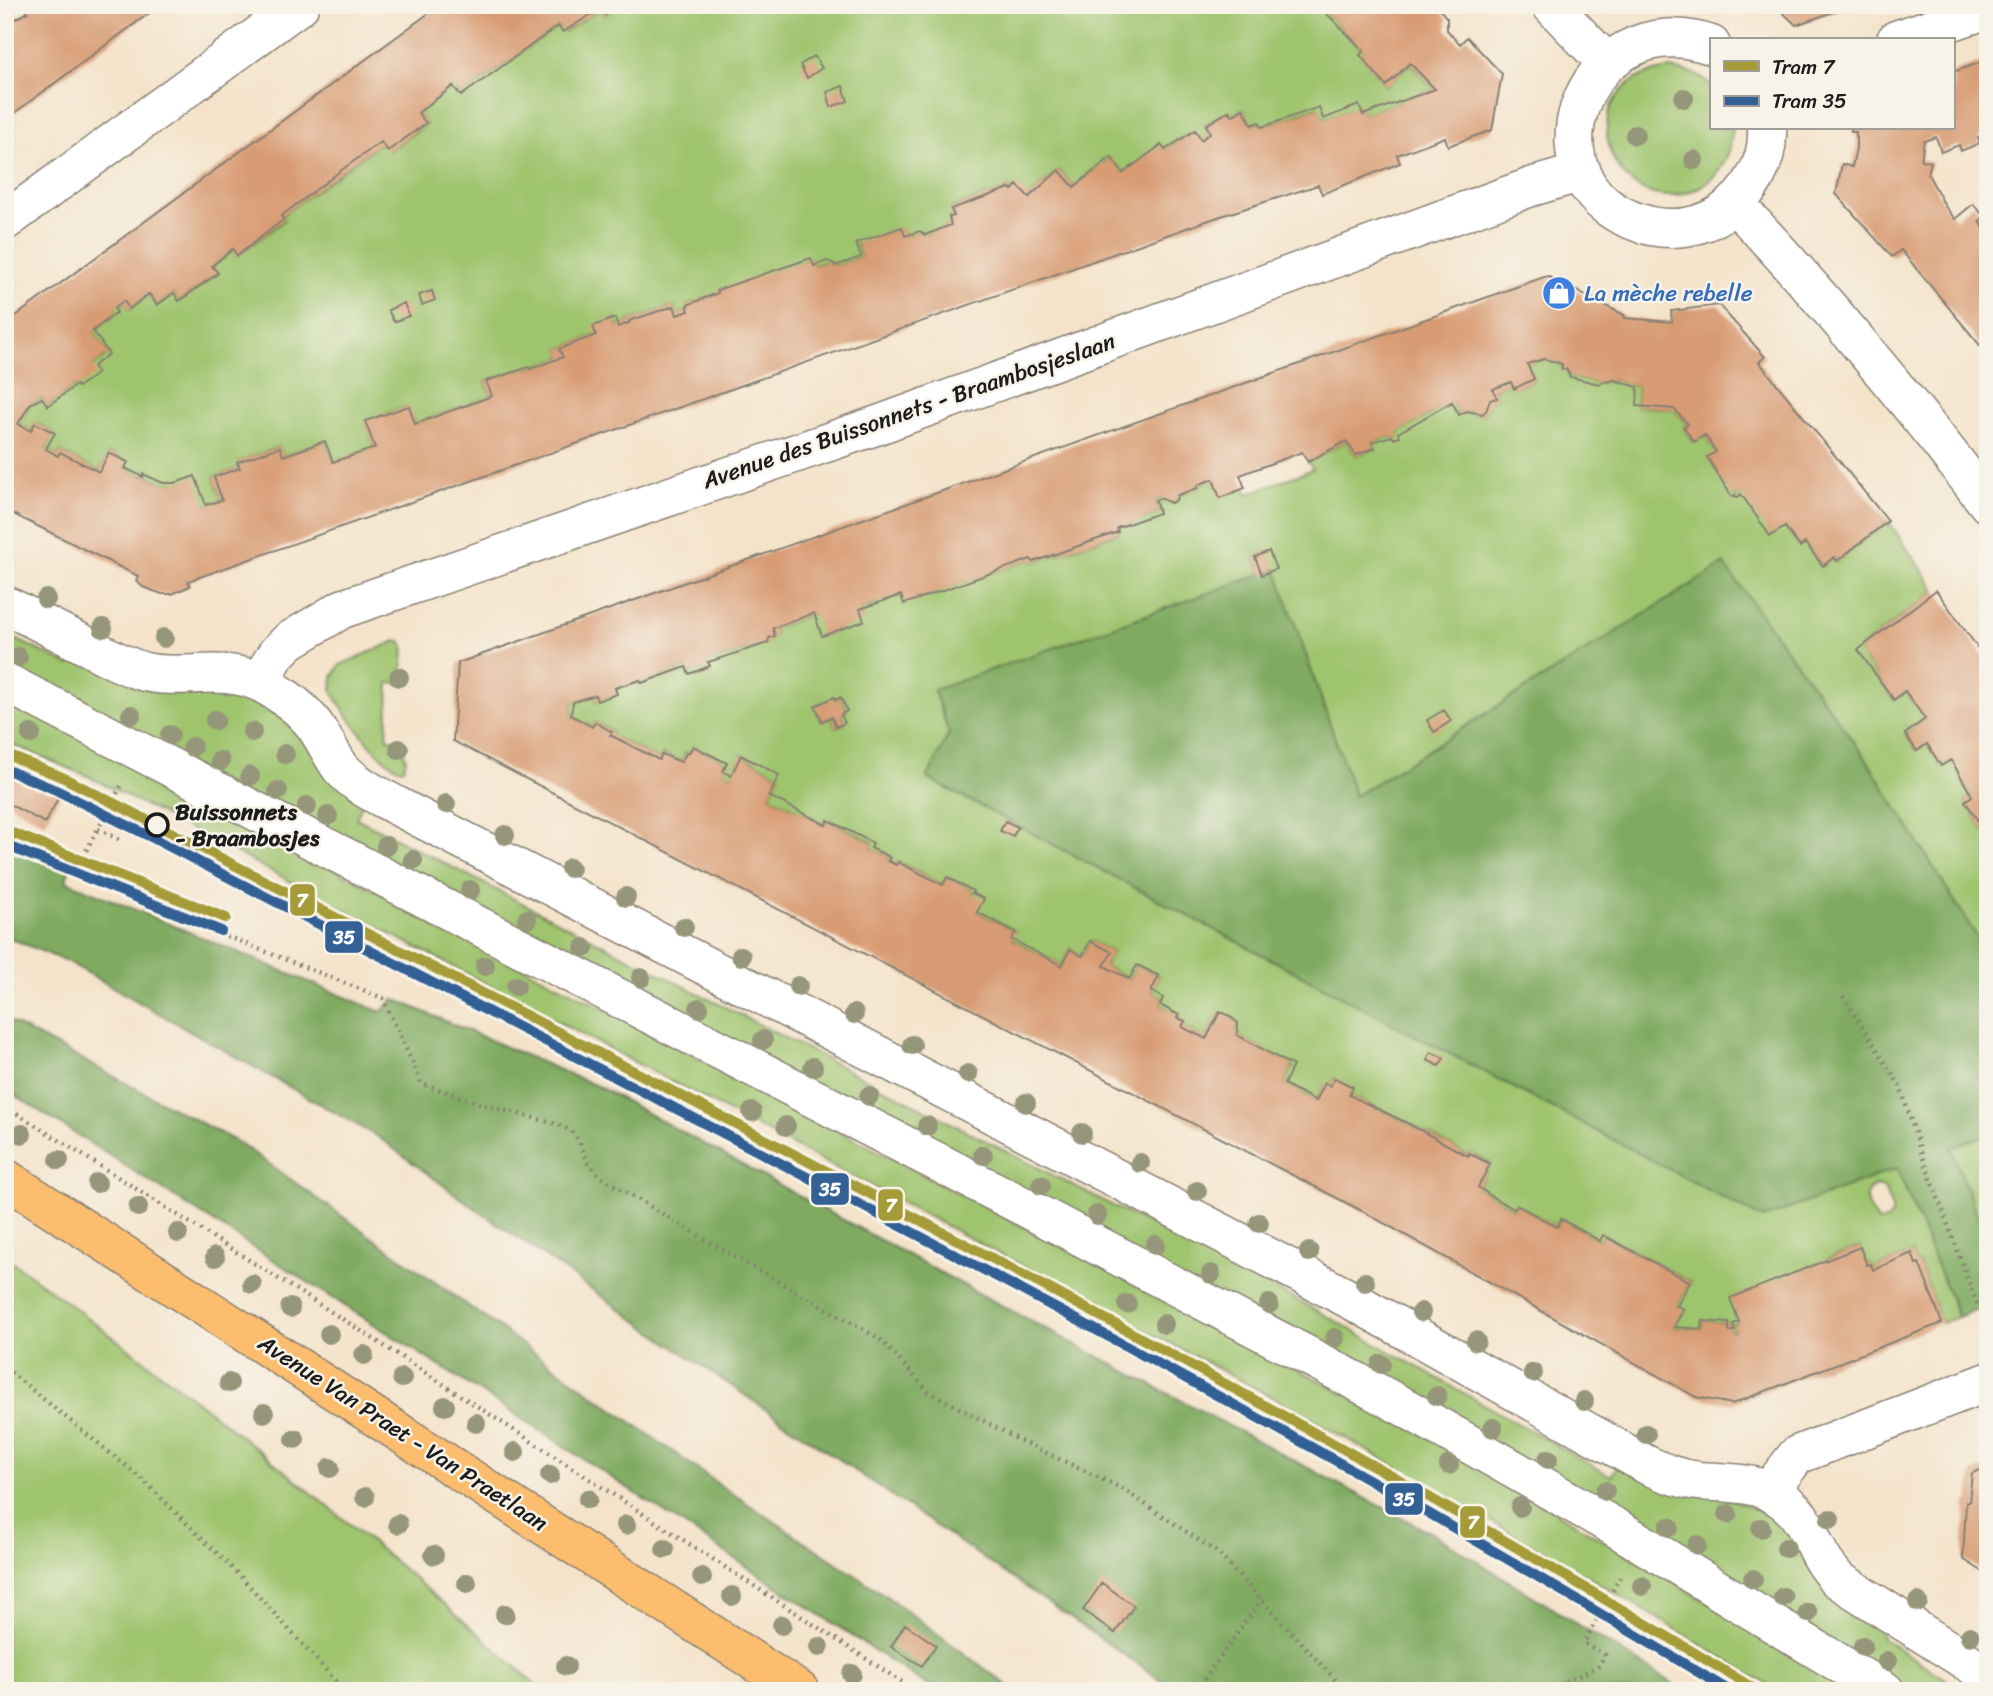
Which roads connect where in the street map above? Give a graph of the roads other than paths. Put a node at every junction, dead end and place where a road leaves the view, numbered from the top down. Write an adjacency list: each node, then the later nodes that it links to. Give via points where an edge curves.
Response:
1 (300, 5): 10 (street)
2 (1551, 5): 6 (street)
3 (1988, 9): 4 (street)
4 (1902, 38)
5 (1710, 45): 6 (street, via 1688,37 1643,39)
6 (1605, 61): 8 (street, via 1579,100 1574,137)
7 (1766, 130): 9 (street, via 1763,162)
8 (1582, 172): 9 (street, via 1596,194 1615,211 1663,229 1714,219); 14 (street, Avenue des Buissonnets - Braambosjeslaan, via 878,425 342,609 289,640)
9 (1735, 204): 11 (street, via 1922,419)
10 (5, 221)
11 (1988, 504)
12 (5, 605): 14 (street, via 145,672 212,672)
13 (5, 682): 20 (street, via 1361,1384 1613,1527)
14 (259, 682): 17 (street, via 301,710 354,781 397,806 1343,1296 1647,1465 1697,1481 1748,1484)
15 (5, 1178): 19 (main road, Avenue Van Praet - Van Praetlaan)
16 (1988, 1382): 17 (street, via 1797,1455)
17 (1769, 1491): 18 (street, via 1797,1513 1838,1579)
18 (1988, 1675)
19 (800, 1691)
20 (1885, 1691)

